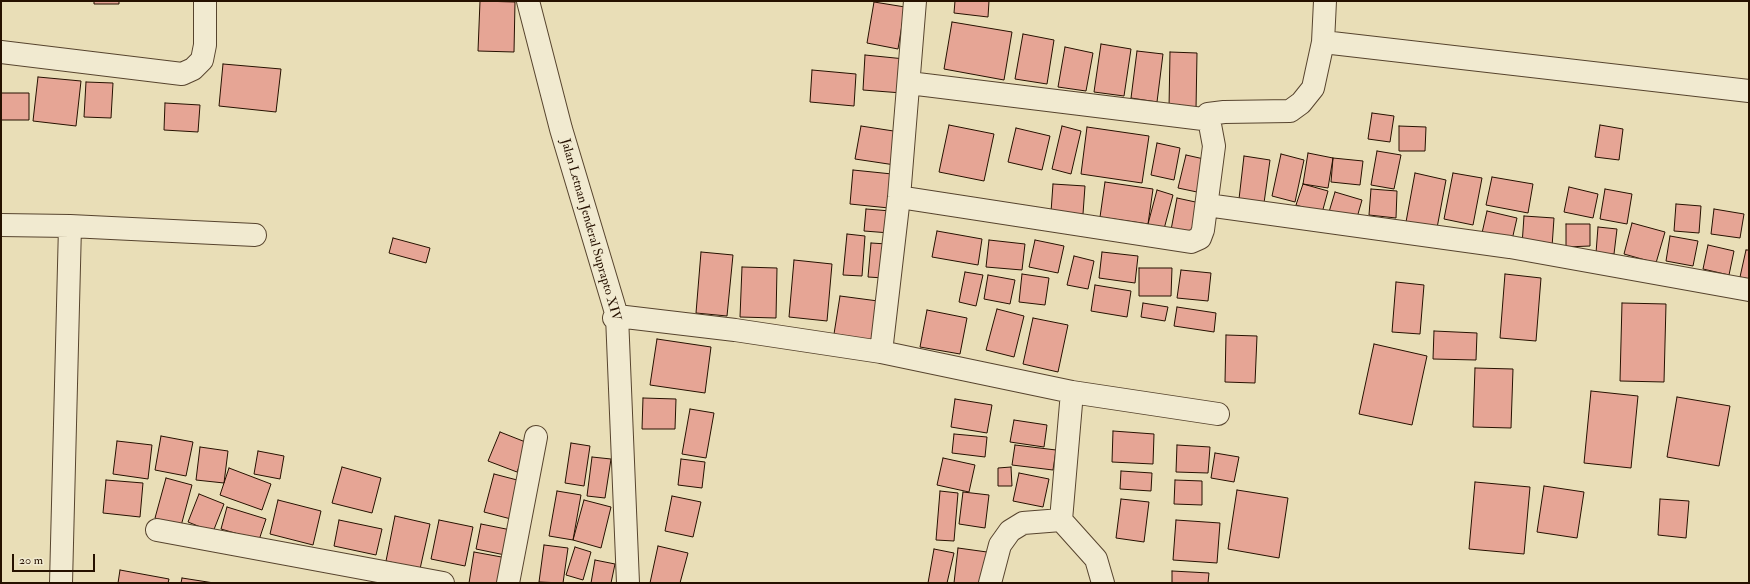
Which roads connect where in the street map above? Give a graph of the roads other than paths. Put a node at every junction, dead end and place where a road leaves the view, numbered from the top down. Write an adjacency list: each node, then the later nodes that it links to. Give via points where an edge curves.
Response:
1 (205, 1): 6 (street, via 205,45 202,60 193,69 182,74)
2 (528, 1): 16 (street, Jalan Letnan Jenderal Suprapto XIV, via 561,129)
3 (915, 1): 7 (street)
4 (1325, 1): 5 (street)
5 (1323, 42): 8 (street); 9 (street, via 1313,88 1301,103 1290,111)
6 (1, 52)
7 (909, 83): 9 (street, via 1203,119); 10 (street)
8 (1749, 92)
9 (1208, 114): 11 (street, via 1214,146)
10 (899, 197): 11 (street, via 1191,242 1200,238); 17 (street)
11 (1207, 205): 15 (street, via 1510,248)
12 (1, 225): 13 (street)
13 (70, 226): 14 (street); 23 (street)
14 (255, 235)
15 (1749, 290)
16 (616, 317): 17 (street, via 735,330); 26 (street, Jalan Letnan Jenderal Suprapto XIV)
17 (881, 352): 18 (street)
18 (1072, 392): 19 (street); 21 (street)
19 (1218, 414)
20 (536, 436): 25 (street)
21 (1061, 520): 27 (street, via 1023,524 1010,531 1000,545); 28 (street, via 1096,559)
22 (157, 530): 24 (street)
23 (61, 583)
24 (443, 583)
25 (508, 583)
26 (628, 583)
27 (990, 583)
28 (1103, 583)

